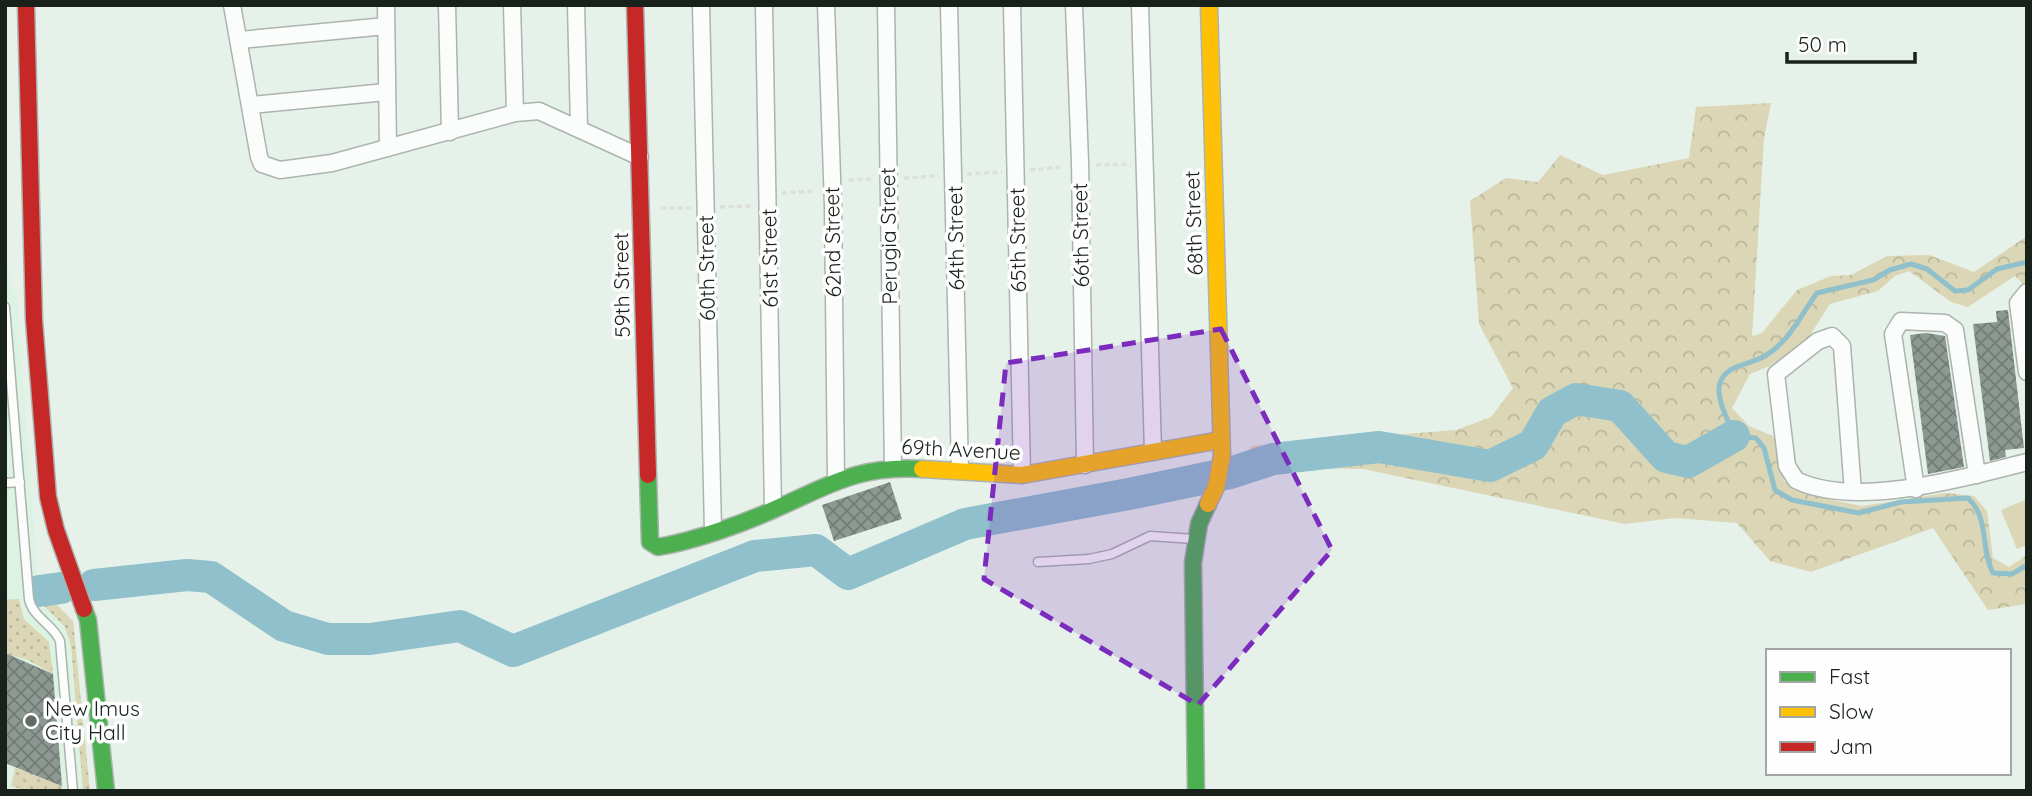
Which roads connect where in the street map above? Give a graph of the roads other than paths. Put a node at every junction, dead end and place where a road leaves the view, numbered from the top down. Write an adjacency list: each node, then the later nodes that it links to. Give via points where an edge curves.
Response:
1 (26, 5): 48 (street, via 34,320 48,497 90,633)
2 (232, 5): 18 (street)
3 (386, 5): 17 (street)
4 (447, 5): 23 (street)
5 (512, 5): 21 (street)
6 (576, 5): 22 (street)
7 (635, 5): 25 (street, 59th Street)
8 (701, 5): 43 (street, 60th Street)
9 (764, 5): 42 (street, 61st Street)
10 (826, 5): 37 (street, 62nd Street)
11 (886, 5): 33 (street, Perugia Street)
12 (948, 5): 34 (street, 64th Street)
13 (1012, 5): 35 (street, 65th Street)
14 (1074, 5): 32 (street, 66th Street)
15 (1140, 5): 30 (street)
16 (1209, 5): 29 (street, 68th Street)
17 (386, 26): 18 (street); 19 (street)
18 (240, 40): 20 (street)
19 (386, 92): 20 (street); 24 (street)
20 (252, 105): 24 (street, via 259,157 269,168 332,163)
21 (515, 113): 22 (street, via 539,111); 23 (street)
22 (579, 127): 25 (street)
23 (450, 132): 24 (street)
24 (388, 148)
25 (640, 157): 45 (street, 59th Street, via 648,534 658,547)
26 (2027, 292): 28 (street, via 2018,307)
27 (5, 307): 38 (lane)
28 (2027, 372)
29 (1221, 440): 30 (street, 69th Avenue); 44 (street, 68th Street, via 1222,467)
30 (1153, 452): 32 (street, 69th Avenue)
31 (2027, 462): 36 (street)
32 (1085, 465): 35 (street, 69th Avenue)
33 (893, 467): 34 (street, 69th Avenue); 37 (street, 69th Avenue)
34 (960, 471): 35 (street, 69th Avenue)
35 (1022, 475)
36 (1977, 475): 40 (street); 40 (street, via 1955,330 1950,324 1901,321 1893,334)
37 (836, 479): 42 (street, 69th Avenue)
38 (20, 482): 39 (lane); 47 (lane, via 30,604 60,641)
39 (5, 483)
40 (1916, 489): 41 (street)
41 (1853, 492): 41 (street, via 1842,346 1832,336 1781,368 1775,381 1790,474 1802,484)
42 (773, 510): 43 (street, 69th Avenue)
43 (713, 531): 45 (street, 69th Avenue)
44 (1196, 540): 46 (lane, via 1150,536 1112,554); 49 (street, 68th Street)
45 (670, 545)
46 (1038, 562)
47 (73, 791)
48 (106, 791)
49 (1196, 791)

